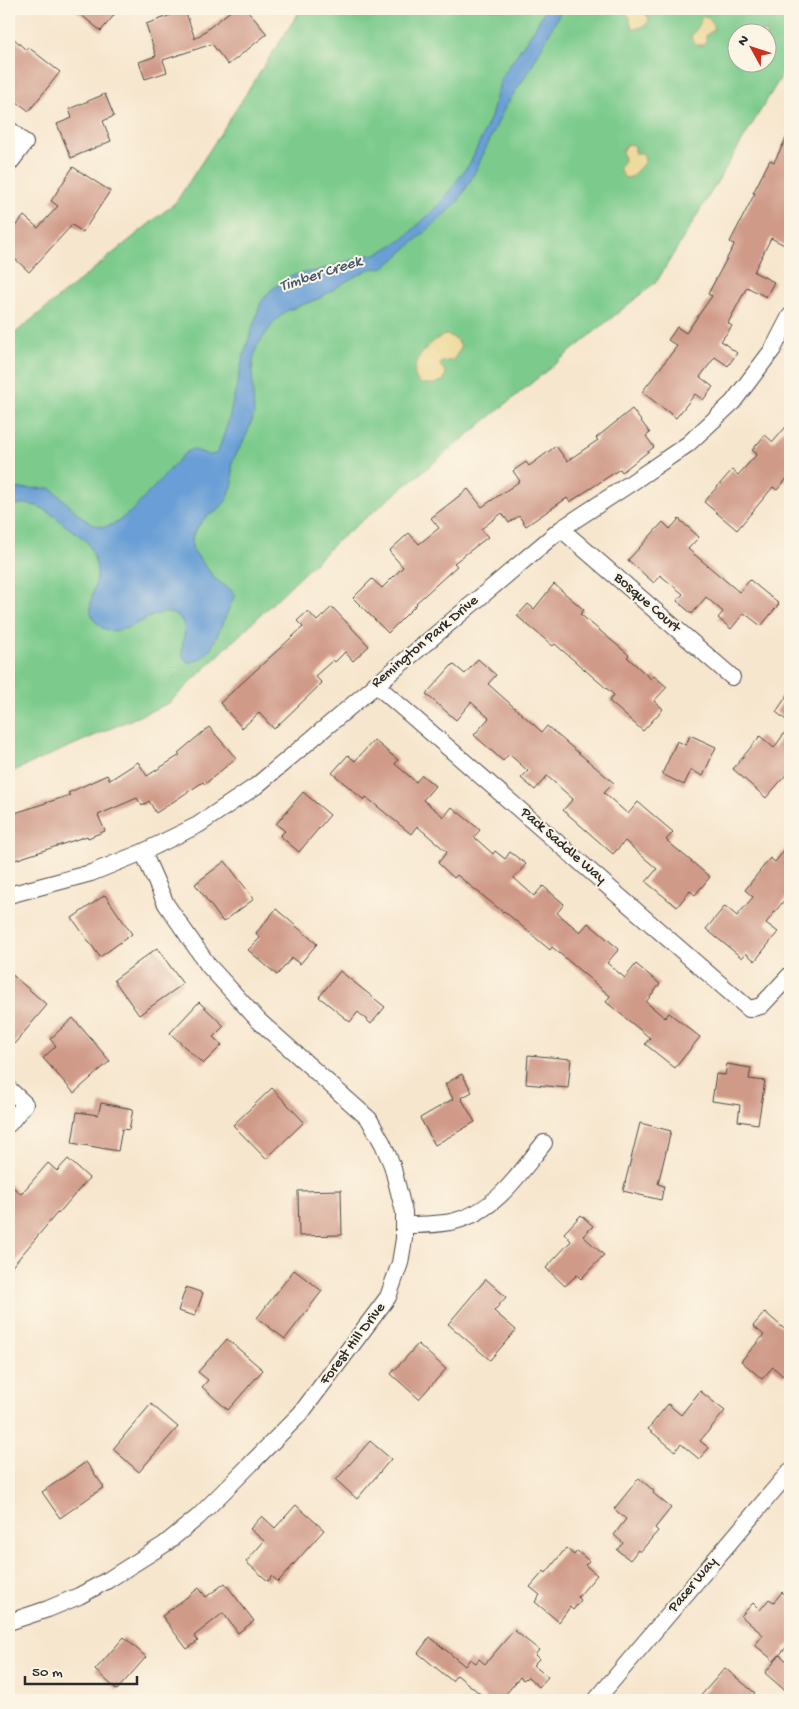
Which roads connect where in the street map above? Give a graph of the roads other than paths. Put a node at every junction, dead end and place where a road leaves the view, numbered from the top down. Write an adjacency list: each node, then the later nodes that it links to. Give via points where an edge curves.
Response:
1 (9, 129): 2 (street, via 25,143)
2 (9, 164)
3 (790, 316): 4 (street, Remington Park Drive, via 773,349 733,402 694,438)
4 (561, 529): 5 (street, Bosque Court); 6 (street, Remington Park Drive)
5 (732, 677)
6 (375, 684): 7 (street, Remington Park Drive, via 256,786 198,825); 9 (street, Pack Saddle Way, via 749,1008 761,1006)
7 (143, 852): 8 (street, Remington Park Drive, via 91,874); 13 (street, Forest Hill Drive, via 166,904 208,965 259,1021 369,1119 392,1165 404,1212)
8 (9, 895)
9 (790, 975)
10 (9, 1089): 11 (street, via 26,1104)
11 (9, 1124)
12 (544, 1143): 13 (street, via 505,1191 481,1210 456,1221)
13 (404, 1225): 15 (street, Forest Hill Drive, via 400,1264 388,1297 300,1413 228,1488 165,1544 108,1580 79,1596)
14 (790, 1471): 16 (street, Pacer Way)
15 (9, 1622)
16 (596, 1700)

